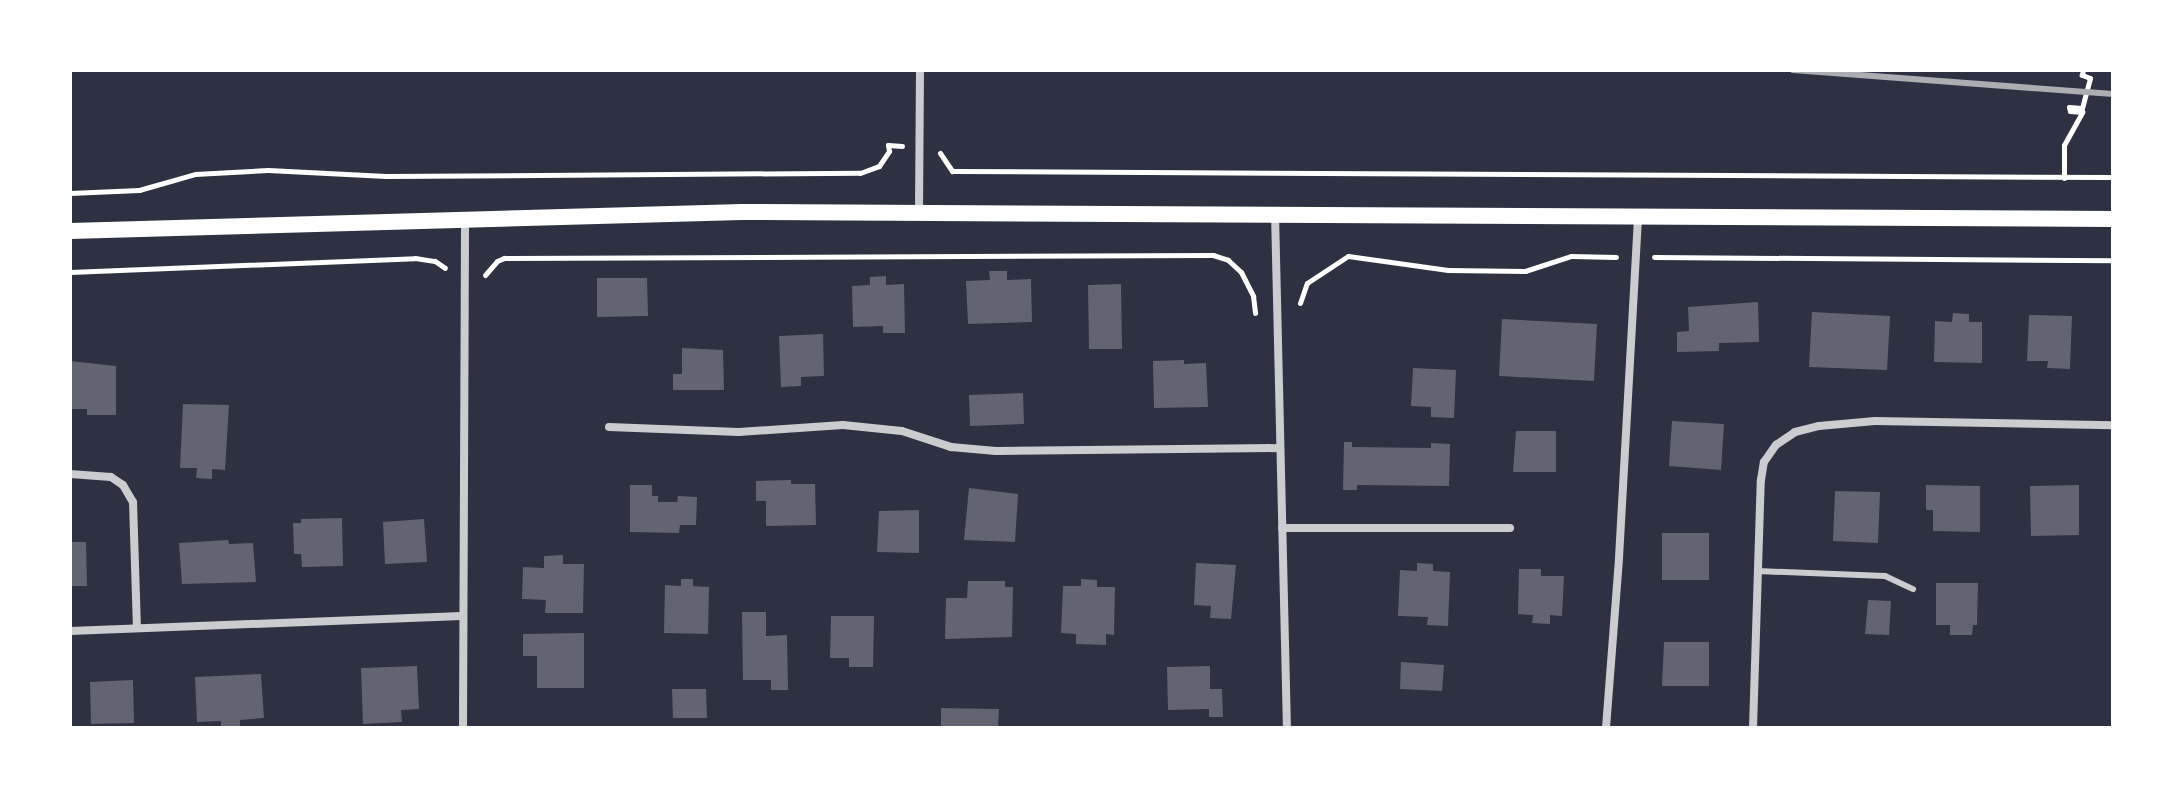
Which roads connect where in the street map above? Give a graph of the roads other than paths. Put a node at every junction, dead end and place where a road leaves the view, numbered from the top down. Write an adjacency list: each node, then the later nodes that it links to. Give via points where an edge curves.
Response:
1 (920, 70): 2 (street)
2 (919, 213): 3 (main road); 5 (main road)
3 (1275, 213): 4 (main road); 10 (street)
4 (1638, 215): 6 (main road); 21 (street)
5 (465, 219): 7 (main road); 16 (street)
6 (2113, 219)
7 (70, 231)
8 (2113, 425): 14 (street, via 1875,421 1795,432 1764,462)
9 (609, 427): 10 (street, via 739,432 843,425 996,451)
10 (1280, 448): 12 (street)
11 (70, 474): 17 (street, via 111,477 133,502)
12 (1282, 528): 13 (street); 20 (street)
13 (1510, 528)
14 (1758, 571): 15 (lane, via 1885,576); 22 (street)
15 (1913, 589)
16 (462, 616): 17 (street); 19 (street)
17 (137, 627): 18 (street)
18 (70, 631)
19 (463, 728)
20 (1287, 728)
21 (1606, 728)
22 (1753, 728)

